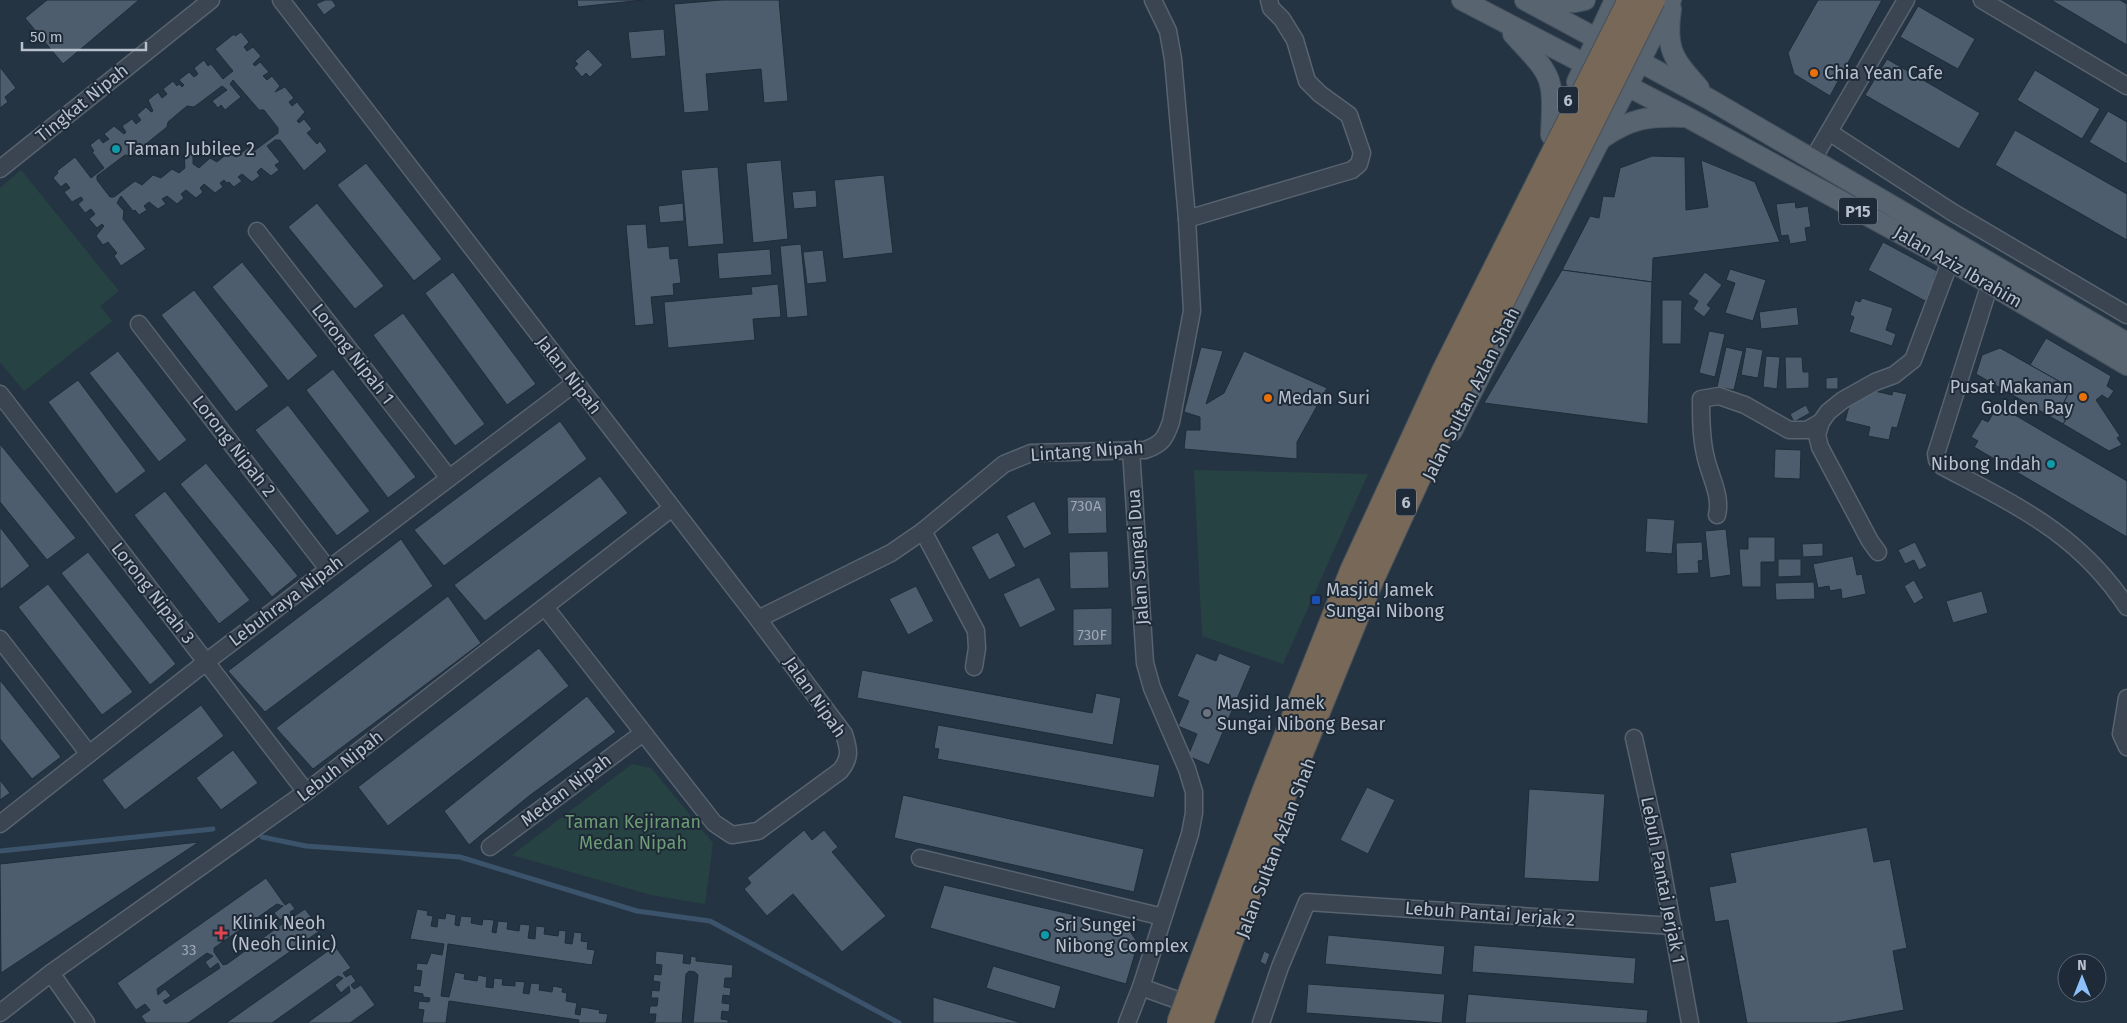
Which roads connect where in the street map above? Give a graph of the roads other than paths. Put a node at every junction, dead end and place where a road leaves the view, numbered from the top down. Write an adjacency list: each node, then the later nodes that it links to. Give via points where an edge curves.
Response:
1 (211, 0): 27 (street, Tingkat Nipah)
2 (280, 0): 36 (street, Jalan Nipah)
3 (1153, 0): 28 (street, Lintang Nipah, via 1168,31 1173,59)
4 (1269, 0): 28 (street, via 1271,8 1295,40 1307,81 1349,115 1362,153 1359,164 1352,170)
5 (1462, 0): 15 (main road, P15)
6 (1585, 0): 13 (main road)
7 (1615, 0): 16 (main road, Jalan Sultan Azlan Shah / 6)
8 (1630, 0): 65 (highway, Jalan Sultan Azlan Shah / 6, bridge, via 1444,371 1352,571)
9 (1653, 0): 70 (highway, Jalan Sultan Azlan Shah / 6, bridge, via 1467,372 1383,554 1284,795)
10 (1672, 0): 17 (main road, Jalan Sultan Azlan Shah / 6); 21 (main road, via 1669,44 1673,56)
11 (1906, 0): 23 (street)
12 (1982, 0): 14 (street)
13 (1527, 1): 16 (main road, P15)
14 (2006, 6): 19 (street)
15 (1500, 21): 18 (main road, P15); 24 (main road, via 1547,72 1553,95)
16 (1596, 38): 17 (main road, P15); 18 (main road, Jalan Sultan Azlan Shah / 6)
17 (1641, 61): 20 (main road, Jalan Sultan Azlan Shah / 6); 21 (main road, Jalan Aziz Ibrahim / P15)
18 (1585, 65): 20 (main road, P15); 24 (main road, Jalan Sultan Azlan Shah / 6)
19 (2127, 86)
20 (1628, 87): 22 (main road, Jalan Aziz Ibrahim / P15); 25 (main road, Jalan Sultan Azlan Shah / 6)
21 (1709, 99): 26 (main road, Jalan Aziz Ibrahim / P15)
22 (1687, 117): 25 (main road, via 1642,118 1628,122); 30 (main road, Jalan Aziz Ibrahim / P15)
23 (1829, 132): 26 (street); 32 (street, via 1952,212)
24 (1551, 135): 65 (main road, Jalan Sultan Azlan Shah / 6, via 1440,354 1387,473 1259,780)
25 (1599, 141): 71 (main road, Jalan Sultan Azlan Shah / 6, via 1408,519 1349,656)
26 (1813, 159): 30 (main road, Jalan Aziz Ibrahim / P15)
27 (0, 169)
28 (1187, 219): 39 (street, Lintang Nipah, via 1192,311 1171,422 1158,445 1145,450)
29 (257, 231): 40 (street, Lorong Nipah 1)
30 (1954, 252): 31 (main road, Jalan Aziz Ibrahim / P15); 38 (street, via 1914,360 1894,375 1843,400)
31 (1992, 275): 34 (main road, Jalan Aziz Ibrahim / P15); 35 (main road, Jalan Aziz Ibrahim / P15); 47 (street, via 1936,460 2032,514 2084,553)
32 (2127, 316)
33 (139, 324): 45 (street, Lorong Nipah 2)
34 (2127, 343)
35 (2127, 365)
36 (575, 382): 40 (street, Lebuhraya Nipah); 41 (street, Jalan Nipah)
37 (0, 394): 50 (street, Lorong Nipah 3)
38 (1821, 422): 42 (street, via 1807,430 1789,430 1745,405 1719,396 1702,399 1701,426 1705,455 1720,504); 44 (street, via 1818,434 1820,447)
39 (1131, 450): 43 (street, Lintang Nipah, via 1031,453 1016,457 991,473); 61 (street, Jalan Sungai Dua, via 1145,663 1194,792 1190,834)
40 (449, 478): 45 (street, Lebuhraya Nipah)
41 (672, 508): 46 (street, Lebuh Nipah); 48 (street, Jalan Nipah)
42 (1717, 515)
43 (924, 531): 48 (street, Lintang Nipah, via 890,553); 51 (street, via 976,631 978,648)
44 (1878, 552)
45 (328, 569): 50 (street, Lebuhraya Nipah)
46 (545, 607): 53 (street); 57 (street, Lebuh Nipah)
47 (2127, 607)
48 (758, 619): 53 (street, Jalan Nipah, via 844,734 849,755 840,771 758,831 732,835 714,823)
49 (0, 639): 56 (street)
50 (206, 662): 56 (street, Lebuhraya Nipah); 57 (street, Lorong Nipah 3)
51 (974, 667)
52 (2127, 698): 55 (street, via 2121,734)
53 (643, 733): 59 (street, Medan Nipah)
54 (1634, 738): 62 (street, Lebuh Pantai Jerjak 1)
55 (2127, 748)
56 (89, 754): 58 (street, Lebuhraya Nipah)
57 (306, 792): 63 (street, Lebuh Nipah)
58 (0, 824)
59 (490, 847)
60 (920, 858): 61 (street)
61 (1163, 917): 64 (street, Jalan Sungai Dua)
62 (1673, 926): 72 (street, Lebuh Pantai Jerjak 2, via 1307,902); 73 (street, Lebuh Pantai Jerjak 1)
63 (50, 973): 66 (street, Lebuh Nipah); 67 (street)
64 (1141, 987): 65 (street); 68 (street, Jalan Sungai Dua)
65 (1179, 1012): 69 (main road, Jalan Sultan Azlan Shah / 6)
66 (0, 1013)
67 (86, 1023)
68 (1127, 1023)
69 (1173, 1023)
70 (1201, 1023)
71 (1210, 1023)
72 (1261, 1023)
73 (1690, 1023)

